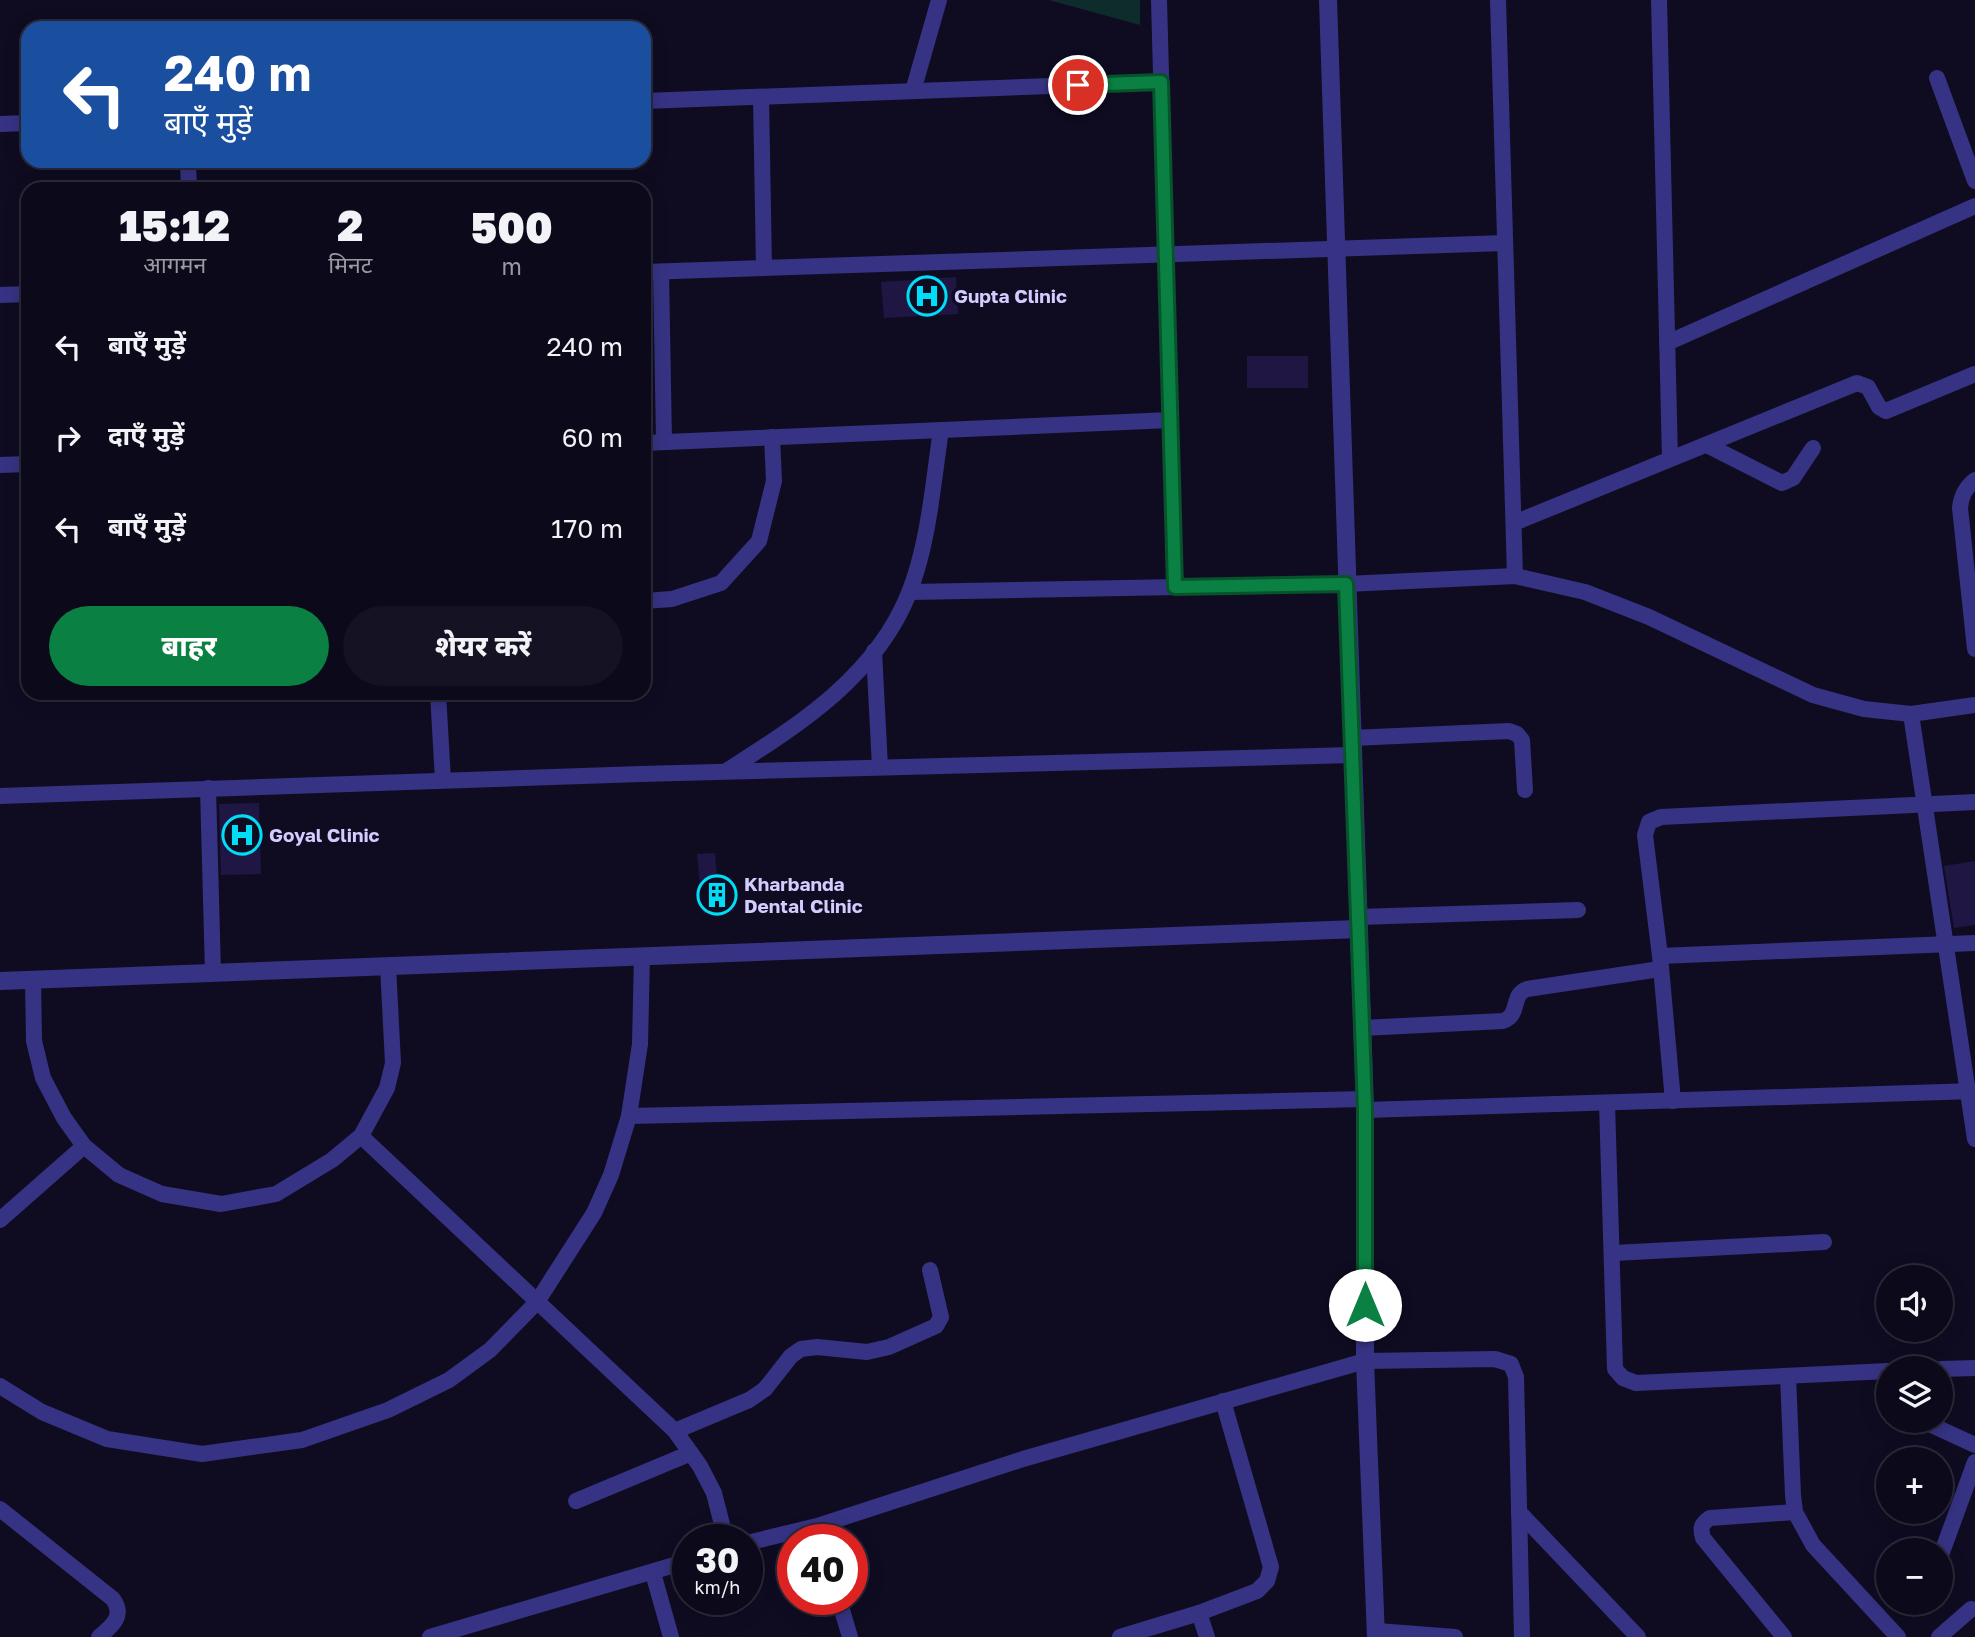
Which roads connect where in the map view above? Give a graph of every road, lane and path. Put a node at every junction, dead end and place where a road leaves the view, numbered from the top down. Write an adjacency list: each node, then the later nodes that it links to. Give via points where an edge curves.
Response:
1 (939, 0): 8 (street)
2 (1159, 0): 7 (street)
3 (1328, 0): 16 (street)
4 (1498, 0): 15 (street)
5 (1659, 0): 23 (street)
6 (1937, 78): 13 (street)
7 (1161, 82): 8 (street); 17 (street)
8 (913, 91): 9 (street)
9 (761, 97): 10 (street); 18 (street)
10 (651, 101)
11 (21, 123): 12 (street)
12 (0, 124)
13 (1975, 181)
14 (1975, 206): 23 (street)
15 (1505, 243): 16 (street); 36 (street)
16 (1336, 249): 17 (street); 38 (street)
17 (1166, 254): 18 (street); 25 (street)
18 (764, 268): 20 (street)
19 (651, 272): 20 (street)
20 (661, 272): 28 (street)
21 (21, 294): 22 (street)
22 (0, 295)
23 (1667, 342): 32 (street)
24 (1975, 374): 30 (street, via 1891,410 1879,407 1868,387 1857,383)
25 (1170, 420): 26 (street); 39 (street)
26 (941, 430): 27 (street); 40 (street, via 925,533)
27 (772, 437): 28 (street); 41 (street, via 774,481 759,541 721,583 672,599)
28 (664, 442): 29 (street)
29 (651, 443)
30 (1707, 445): 31 (street, via 1783,483 1793,478); 32 (street)
31 (1813, 448)
32 (1670, 459): 36 (street)
33 (21, 464): 34 (street)
34 (0, 465)
35 (1975, 480): 42 (street, via 1961,497 1960,508)
36 (1514, 523): 37 (street)
37 (1516, 576): 38 (street); 46 (street, via 1584,592 1649,617 1813,695 1864,709)
38 (1346, 584): 39 (street); 47 (street)
39 (1175, 587): 40 (street)
40 (909, 592): 43 (street, via 890,632)
41 (651, 600)
42 (1975, 649)
43 (874, 652): 48 (street); 49 (street, via 841,690 796,726)
44 (438, 700): 50 (street)
45 (1975, 705): 46 (street)
46 (1911, 714): 55 (street)
47 (1352, 746): 48 (street); 52 (street, via 1509,731 1522,740); 57 (street)
48 (880, 767): 49 (street)
49 (726, 771): 50 (street)
50 (443, 780): 51 (street)
51 (208, 788): 53 (street); 63 (street)
52 (1525, 790)
53 (0, 796)
54 (1975, 802): 55 (street)
55 (1925, 806): 59 (street); 61 (street, via 1661,817 1649,822 1645,835)
56 (1578, 909): 57 (street)
57 (1358, 923): 60 (street); 66 (street)
58 (1975, 943): 59 (street)
59 (1946, 944): 61 (street); 67 (street)
60 (642, 956): 62 (street); 71 (street, via 640,1044)
61 (1660, 962): 66 (street, via 1521,991 1514,1014 1503,1021); 68 (street)
62 (388, 966): 63 (street); 72 (street, via 393,1063 387,1088)
63 (213, 973): 64 (street)
64 (33, 979): 65 (street); 74 (street, via 34,1041 43,1078)
65 (0, 981)
66 (1362, 1027): 70 (street)
67 (1972, 1091): 68 (street); 73 (street)
68 (1673, 1101): 69 (street)
69 (1607, 1103): 70 (street); 77 (street)
70 (1364, 1104): 71 (street); 80 (street)
71 (629, 1116): 79 (street, via 594,1213)
72 (361, 1136): 74 (street, via 276,1194 221,1204 162,1194 119,1175); 79 (street)
73 (1975, 1139)
74 (84, 1146): 75 (street)
75 (0, 1220)
76 (1824, 1242): 77 (street)
77 (1614, 1253): 84 (street, via 1615,1368 1623,1378 1636,1383)
78 (930, 1270): 87 (street, via 941,1317 936,1326 867,1352 801,1349 749,1400)
79 (537, 1302): 85 (street, via 490,1350 449,1380 388,1410 302,1440 202,1454 107,1439 43,1412); 87 (street)
80 (1365, 1361): 86 (street); 94 (street, via 1495,1359 1511,1364 1516,1377); 105 (street)
81 (1975, 1368): 82 (street)
82 (1953, 1369)
83 (1876, 1372): 84 (street)
84 (1788, 1376): 95 (street)
85 (0, 1387)
86 (1223, 1401): 97 (street, via 1023,1459); 102 (street, via 1271,1567 1267,1581 1257,1591)
87 (675, 1431): 90 (street)
88 (1949, 1433): 89 (street)
89 (1975, 1445)
90 (691, 1453): 92 (street); 96 (street, via 715,1493)
91 (1975, 1462): 98 (street)
92 (576, 1501)
93 (0, 1509): 107 (street, via 113,1600 118,1616)
94 (1519, 1512): 114 (street); 115 (street)
95 (1795, 1512): 116 (street, via 1710,1518 1700,1530); 117 (street, via 1813,1545)
96 (722, 1524)
97 (844, 1524)
98 (1947, 1538)
99 (672, 1566): 100 (street)
100 (653, 1573): 104 (street); 109 (street)
101 (1971, 1609): 118 (street)
102 (1199, 1613): 111 (street); 112 (street)
103 (843, 1615): 110 (street)
104 (486, 1629): 108 (street)
105 (1377, 1634): 106 (street)
106 (1415, 1635): 113 (street)
107 (99, 1637)
108 (430, 1637)
109 (671, 1637)
110 (850, 1637)
111 (1120, 1637)
112 (1207, 1637)
113 (1455, 1637)
114 (1522, 1637)
115 (1638, 1637)
116 (1784, 1637)
117 (1898, 1637)
118 (1939, 1637)

